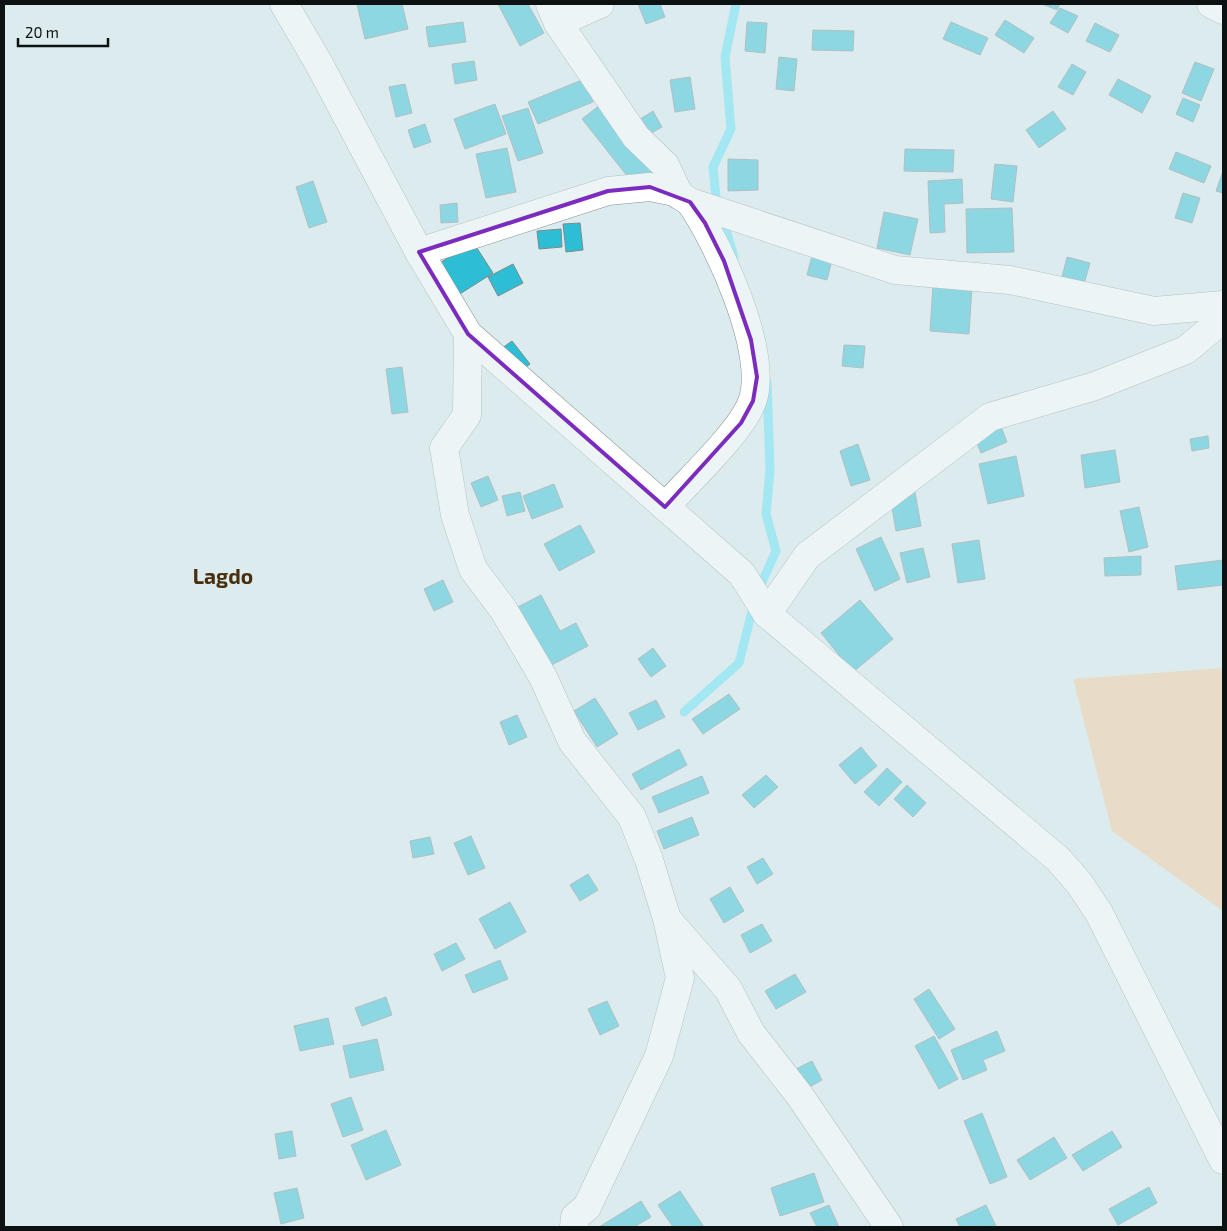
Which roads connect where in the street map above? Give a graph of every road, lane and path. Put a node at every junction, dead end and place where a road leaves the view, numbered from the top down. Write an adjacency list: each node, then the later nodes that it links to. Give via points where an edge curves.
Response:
1 (284, 4): 7 (street)
2 (600, 4): 5 (street)
3 (1211, 4): 4 (street)
4 (1223, 10)
5 (554, 13): 6 (street, via 636,137 665,165)
6 (685, 198): 7 (street, via 650,187 608,191); 8 (street, via 895,270 1010,280 1154,311); 11 (street, via 705,224 724,261 751,340 757,377 753,401 741,423)
7 (419, 252): 10 (street)
8 (1223, 305)
9 (1223, 319): 12 (street, via 1186,350 1095,386 990,417 807,556)
10 (468, 334): 11 (street); 13 (street, via 467,415 444,448 458,524 473,569 503,609 543,677 572,741 632,817)
11 (665, 507): 12 (street, via 742,574)
12 (767, 614): 14 (street, via 1058,859 1079,883 1099,913)
13 (668, 919): 15 (street, via 680,978 659,1056 587,1207 575,1217); 16 (street, via 728,989 751,1033 800,1096)
14 (1223, 1160)
15 (574, 1227)
16 (889, 1227)

